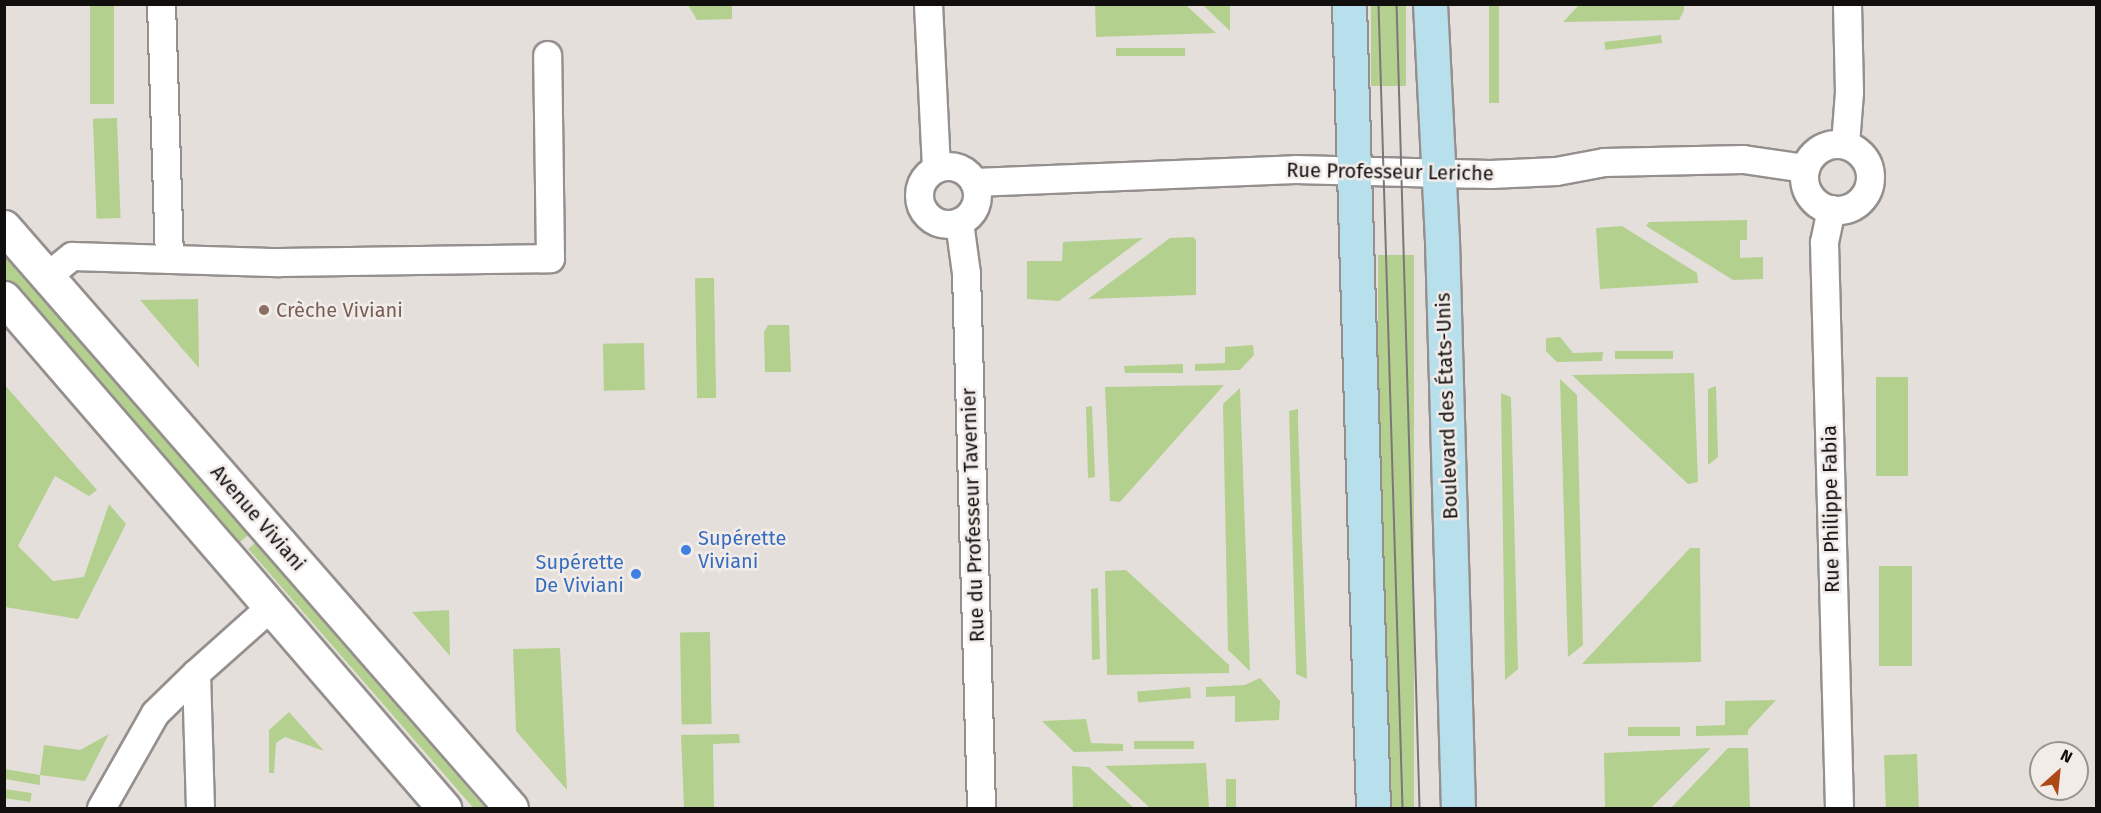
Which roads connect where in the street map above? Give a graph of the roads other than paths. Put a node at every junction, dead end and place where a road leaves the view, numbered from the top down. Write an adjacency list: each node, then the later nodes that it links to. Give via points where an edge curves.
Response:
1 (161, 4): 16 (street)
2 (928, 4): 8 (street)
3 (1349, 4): 10 (main road)
4 (1430, 4): 11 (main road, Boulevard des États-Unis)
5 (1847, 4): 7 (street, via 1849,92)
6 (547, 55): 16 (street, via 550,258 279,262)
7 (1845, 144): 9 (street, via 1825,145 1809,158); 13 (street, via 1864,157 1871,178 1868,190 1853,206)
8 (936, 168): 12 (street, via 962,169); 14 (street, via 919,191 923,211 939,223)
9 (1805, 168): 11 (street, Rue Professeur Leriche, via 1743,159 1604,162 1509,173); 13 (street, via 1806,190 1820,205)
10 (1354, 171): 11 (street, Rue Professeur Leriche); 12 (street, Rue Professeur Leriche, via 1295,169); 26 (main road)
11 (1437, 172): 27 (main road, Boulevard des États-Unis, via 1443,261)
12 (974, 182): 14 (street, via 978,201 968,218)
13 (1831, 209): 28 (street, Rue Philippe Fabia, via 1824,242)
14 (959, 222): 25 (street, Rue du Professeur Tavernier, via 966,273)
15 (4, 227): 17 (street, Avenue Viviani)
16 (169, 259): 17 (street, via 72,256)
17 (47, 276): 24 (street, Avenue Viviani)
18 (4, 298): 19 (street)
19 (270, 607): 20 (street); 23 (street)
20 (196, 673): 21 (street, via 155,712); 22 (street)
21 (101, 808)
22 (200, 808)
23 (444, 808)
24 (511, 808)
25 (981, 808)
26 (1373, 808)
27 (1458, 808)
28 (1839, 808)

